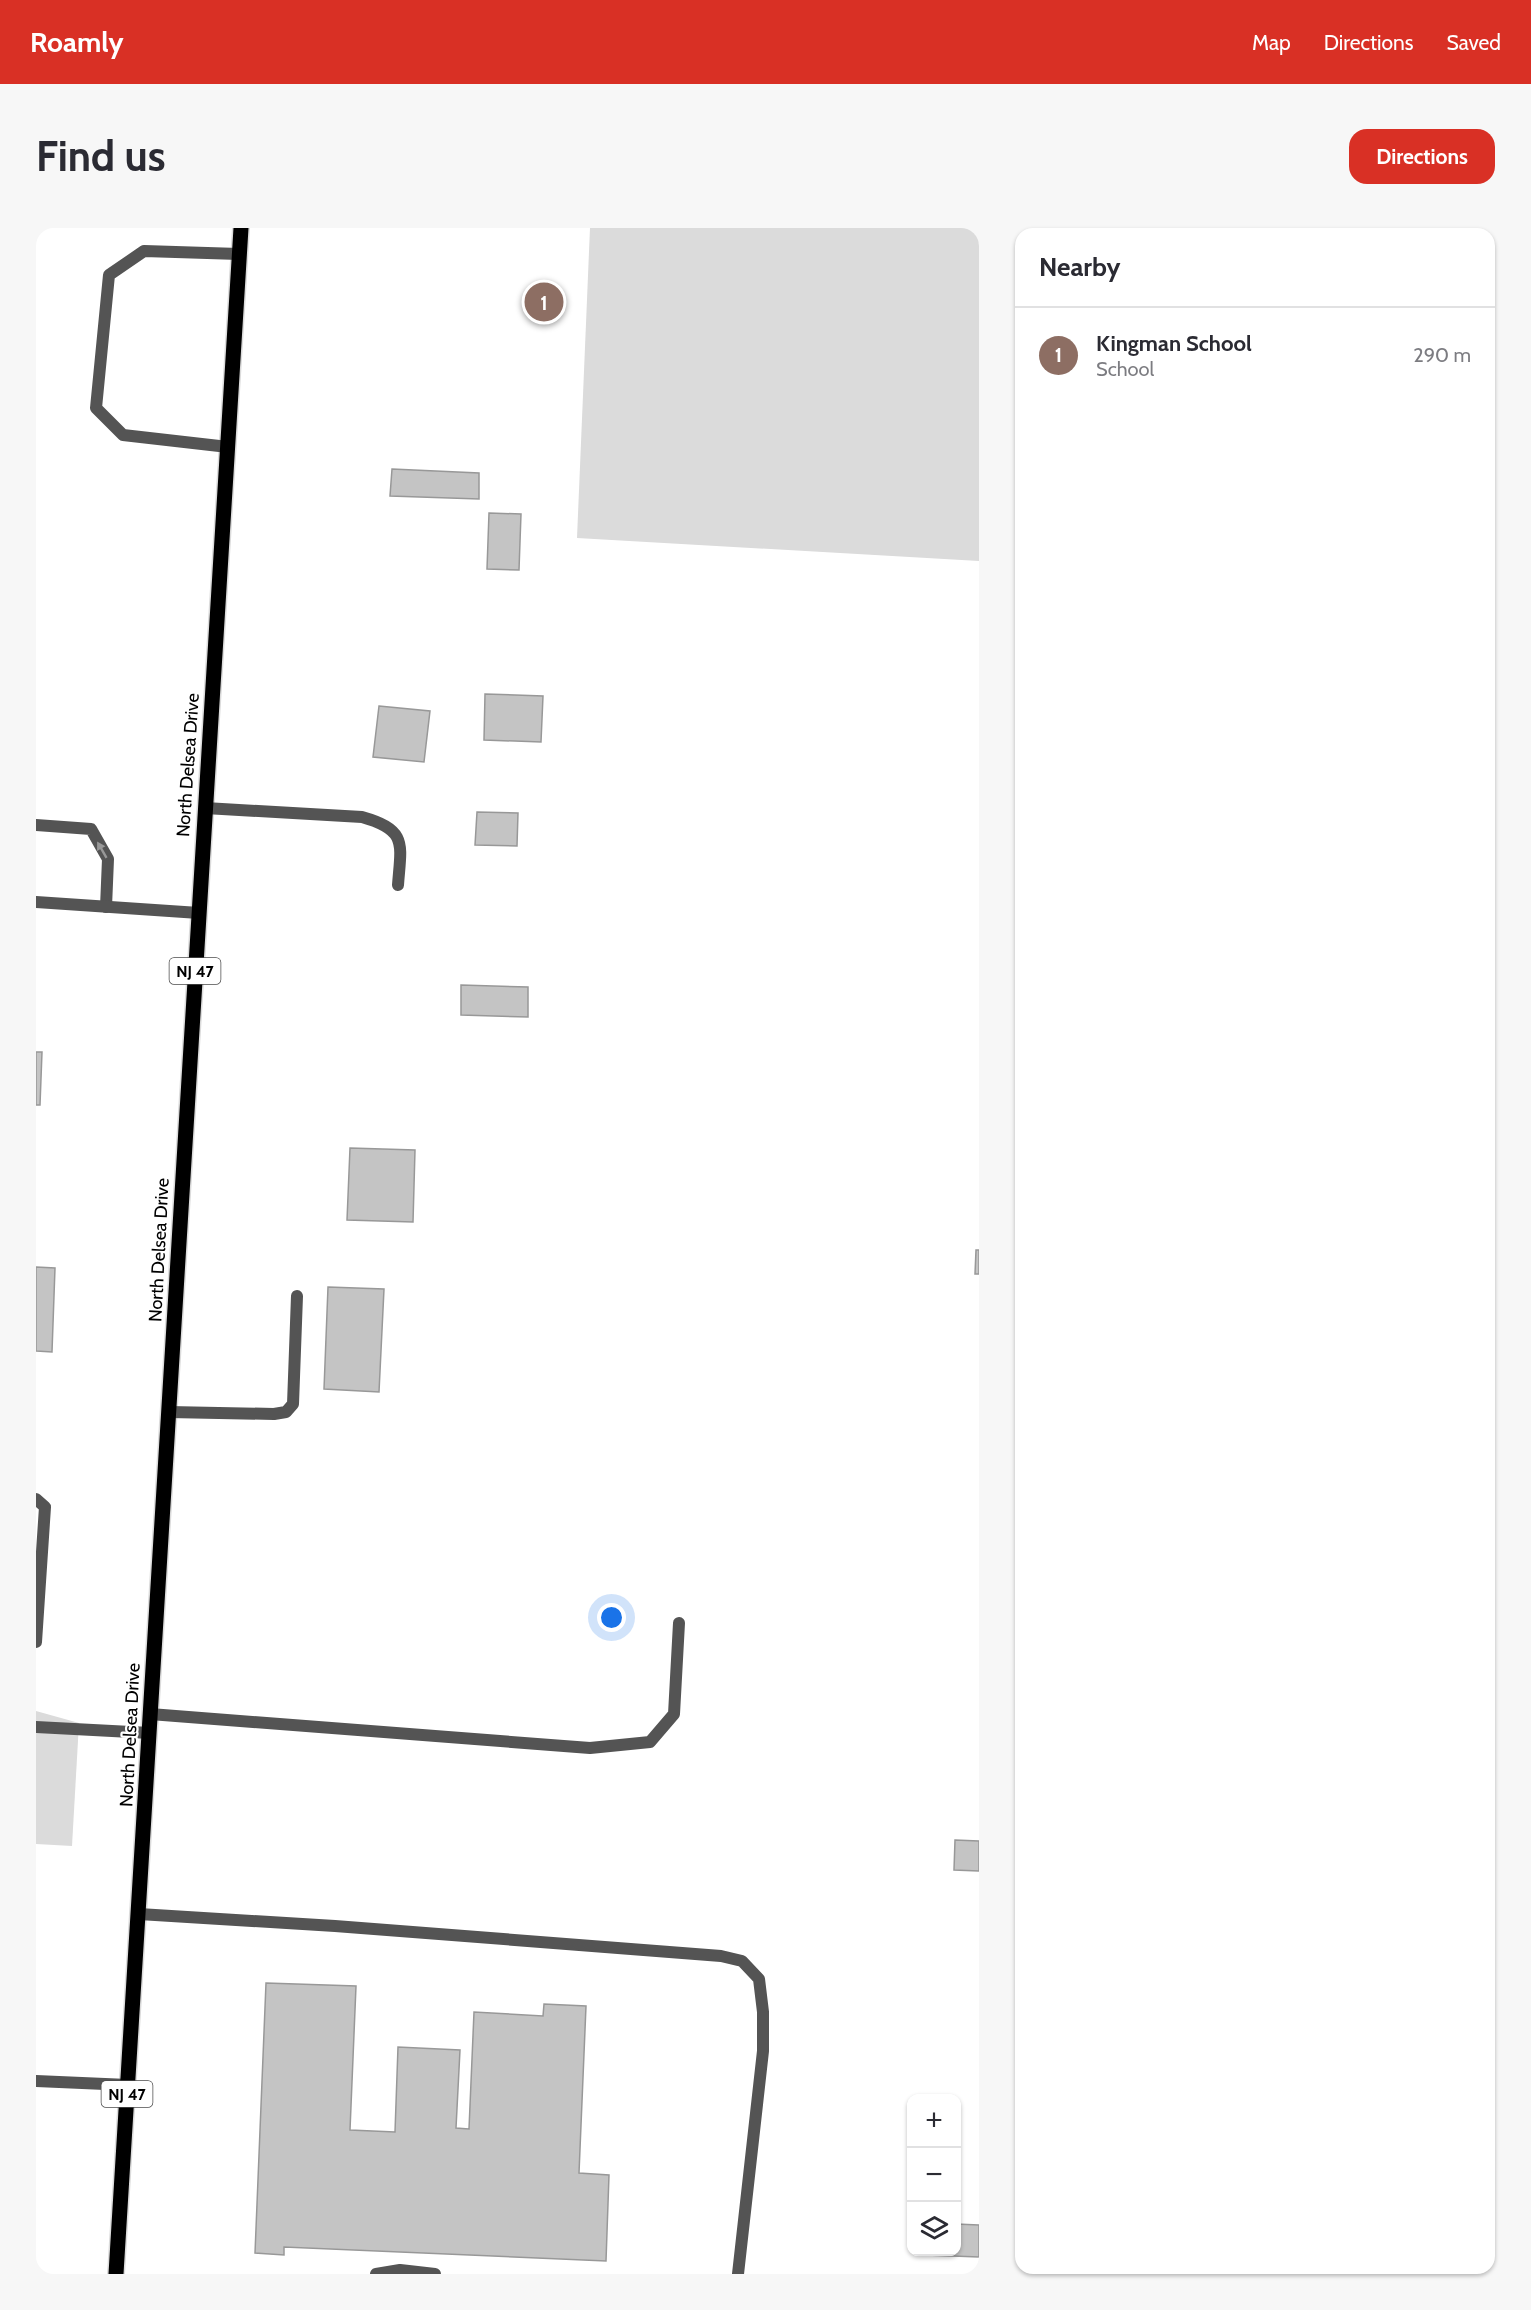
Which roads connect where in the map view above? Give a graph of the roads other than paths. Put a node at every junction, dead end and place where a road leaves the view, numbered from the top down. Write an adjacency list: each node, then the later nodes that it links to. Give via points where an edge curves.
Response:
1 (241, 228): 2 (main road, North Delsea Drive / NJ 47)
2 (239, 254): 3 (main road, North Delsea Drive / NJ 47); 3 (lane, via 144,251 109,275 96,408 123,435)
3 (228, 447): 4 (main road, North Delsea Drive / NJ 47)
4 (205, 808): 6 (lane, via 362,817 384,823 397,835 401,849); 9 (main road, North Delsea Drive / NJ 47)
5 (36, 825): 8 (lane, one-way to 5, via 108,859 91,829)
6 (398, 885)
7 (36, 902): 8 (lane)
8 (106, 907): 9 (lane)
9 (199, 914): 11 (main road, North Delsea Drive / NJ 47)
10 (297, 1296): 11 (lane, via 293,1404 286,1412)
11 (169, 1412): 15 (main road, North Delsea Drive / NJ 47)
12 (36, 1499): 14 (lane, via 45,1507)
13 (679, 1623): 15 (lane, via 674,1714 650,1742 590,1748)
14 (36, 1642)
15 (150, 1714): 17 (main road, North Delsea Drive / NJ 47)
16 (36, 1727): 17 (lane)
17 (150, 1733): 18 (main road, North Delsea Drive / NJ 47)
18 (139, 1914): 20 (main road, North Delsea Drive / NJ 47); 24 (lane, via 721,1956 742,1961 759,1979 763,2051)
19 (36, 2081): 20 (lane)
20 (128, 2085): 21 (main road, North Delsea Drive / NJ 47)
21 (116, 2274)
22 (376, 2274): 23 (lane, via 400,2270)
23 (435, 2274)
24 (738, 2274)

